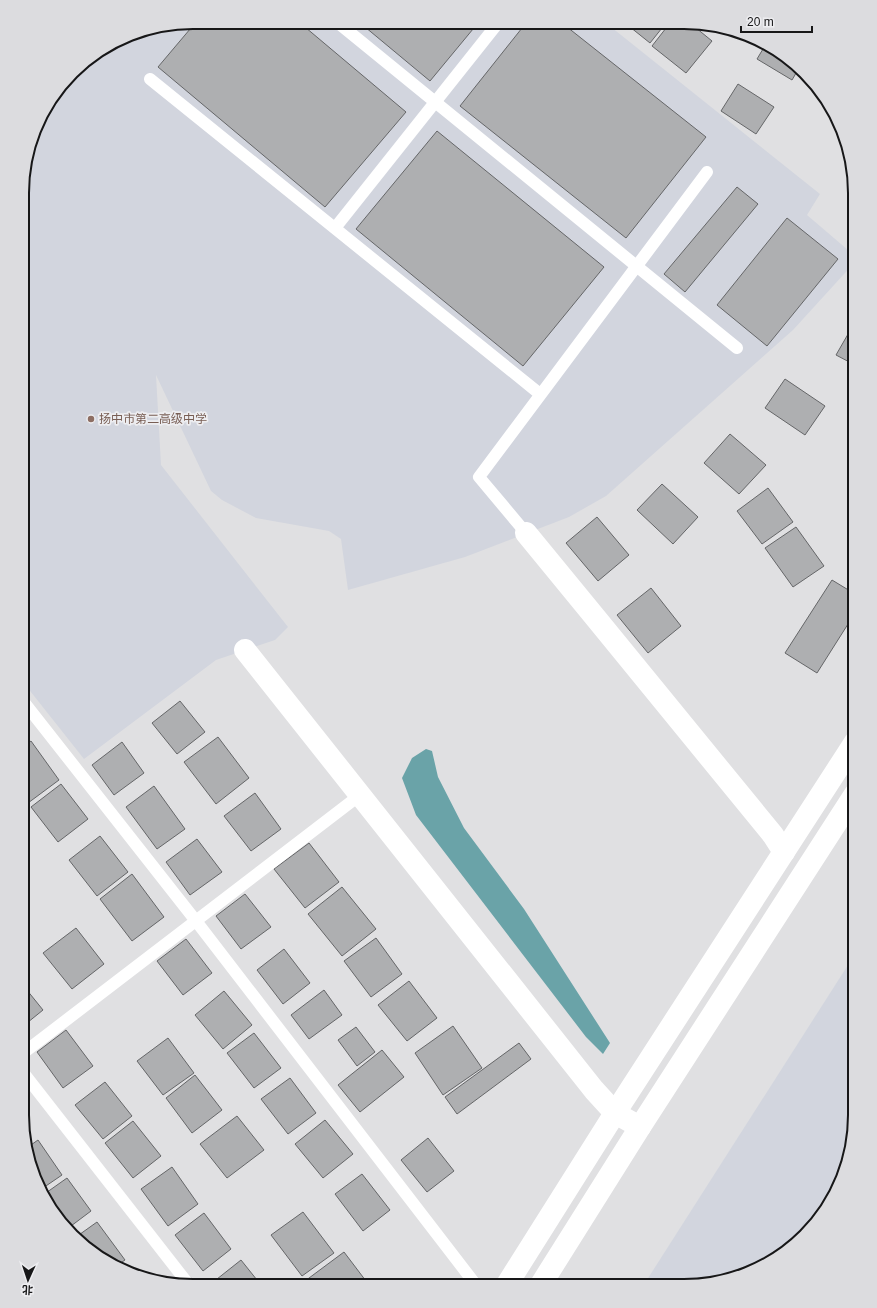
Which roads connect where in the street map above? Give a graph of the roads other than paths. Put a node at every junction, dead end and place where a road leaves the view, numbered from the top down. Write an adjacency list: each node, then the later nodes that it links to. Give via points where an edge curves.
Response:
1 (346, 29): 4 (lane)
2 (493, 29): 4 (lane)
3 (150, 79): 6 (lane)
4 (435, 102): 6 (lane); 7 (lane)
5 (707, 172): 7 (lane)
6 (335, 228): 9 (lane)
7 (637, 266): 8 (lane); 9 (lane)
8 (737, 348)
9 (540, 394): 10 (lane, via 479,477)
10 (526, 534): 16 (main road, via 773,835)
11 (245, 650): 14 (main road)
12 (29, 709): 17 (lane)
13 (848, 753): 16 (main road)
14 (360, 795): 17 (lane); 20 (main road)
15 (848, 805): 21 (main road)
16 (784, 852): 20 (main road)
17 (196, 921): 18 (lane); 23 (lane)
18 (29, 1049)
19 (29, 1080): 22 (lane)
20 (615, 1113): 21 (main road); 24 (main road)
21 (640, 1127): 25 (main road)
22 (184, 1279)
23 (471, 1279)
24 (510, 1279)
25 (544, 1279)

